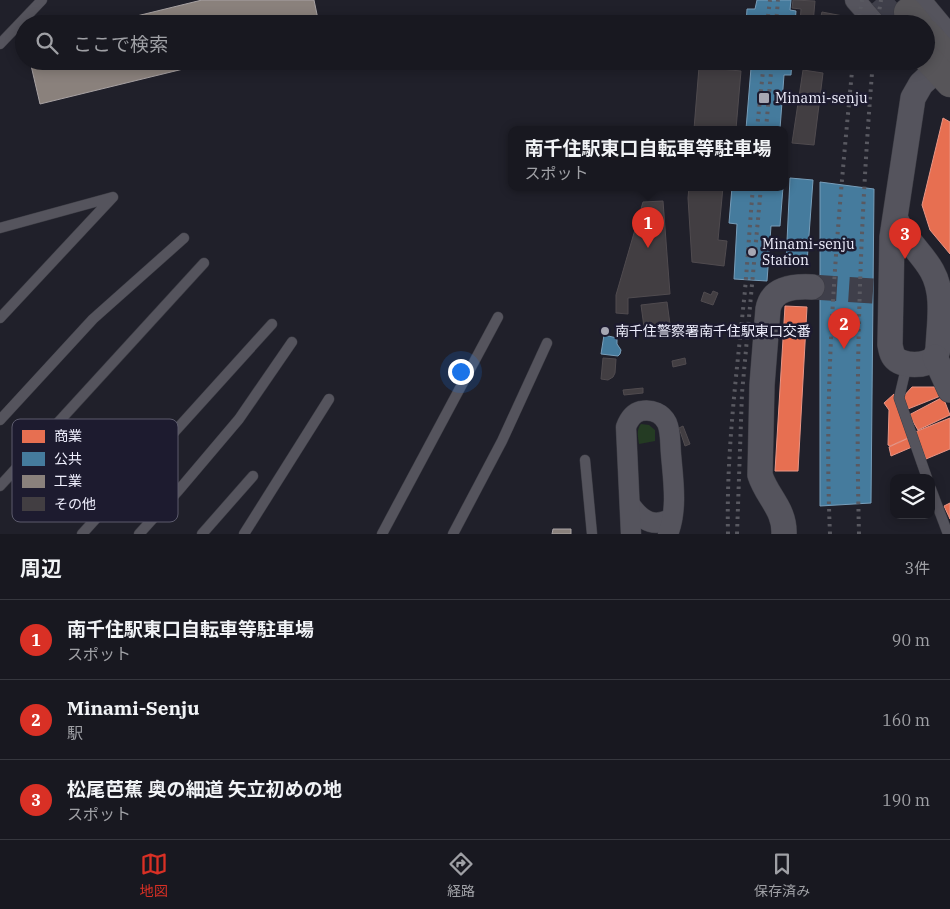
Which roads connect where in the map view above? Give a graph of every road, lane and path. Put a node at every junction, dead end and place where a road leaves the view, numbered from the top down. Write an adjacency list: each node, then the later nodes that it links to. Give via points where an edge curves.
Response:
1 (42, 0): 3 (lane)
2 (855, 0): 4 (street)
3 (28, 15)
4 (868, 15)
5 (15, 28): 7 (lane)
6 (935, 40): 8 (main road)
7 (0, 44)
8 (940, 64)
9 (934, 70): 10 (street, via 913,98)
10 (896, 220): 20 (street, via 937,281 940,300); 21 (street, via 882,292 891,352 894,358)
11 (1, 228): 16 (lane, via 113,197)
12 (184, 238): 25 (lane, via 93,319)
13 (204, 264): 24 (lane)
14 (812, 287): 46 (street, via 776,292 768,308 760,475 782,514)
15 (498, 317): 42 (lane)
16 (0, 318)
17 (272, 324): 26 (lane)
18 (292, 342): 32 (lane, via 238,419)
19 (548, 343): 43 (lane)
20 (935, 357): 21 (street, via 925,364); 22 (street)
21 (906, 364): 29 (lane, via 899,398)
22 (950, 390)
23 (328, 398): 41 (lane)
24 (62, 419)
25 (0, 420)
26 (178, 428)
27 (586, 460): 44 (lane)
28 (12, 473): 31 (lane)
29 (926, 474)
30 (253, 476): 40 (lane)
31 (0, 486)
32 (178, 492)
33 (935, 500): 47 (lane)
34 (631, 506): 37 (street, via 642,519); 37 (street, via 626,427 634,414 652,410 661,415 669,432 673,484); 45 (street)
35 (93, 522): 38 (lane)
36 (150, 522): 39 (lane)
37 (670, 526)
38 (82, 534)
39 (139, 534)
40 (202, 534)
41 (244, 534)
42 (382, 534)
43 (453, 534)
44 (592, 534)
45 (632, 534)
46 (784, 534)
47 (948, 534)

